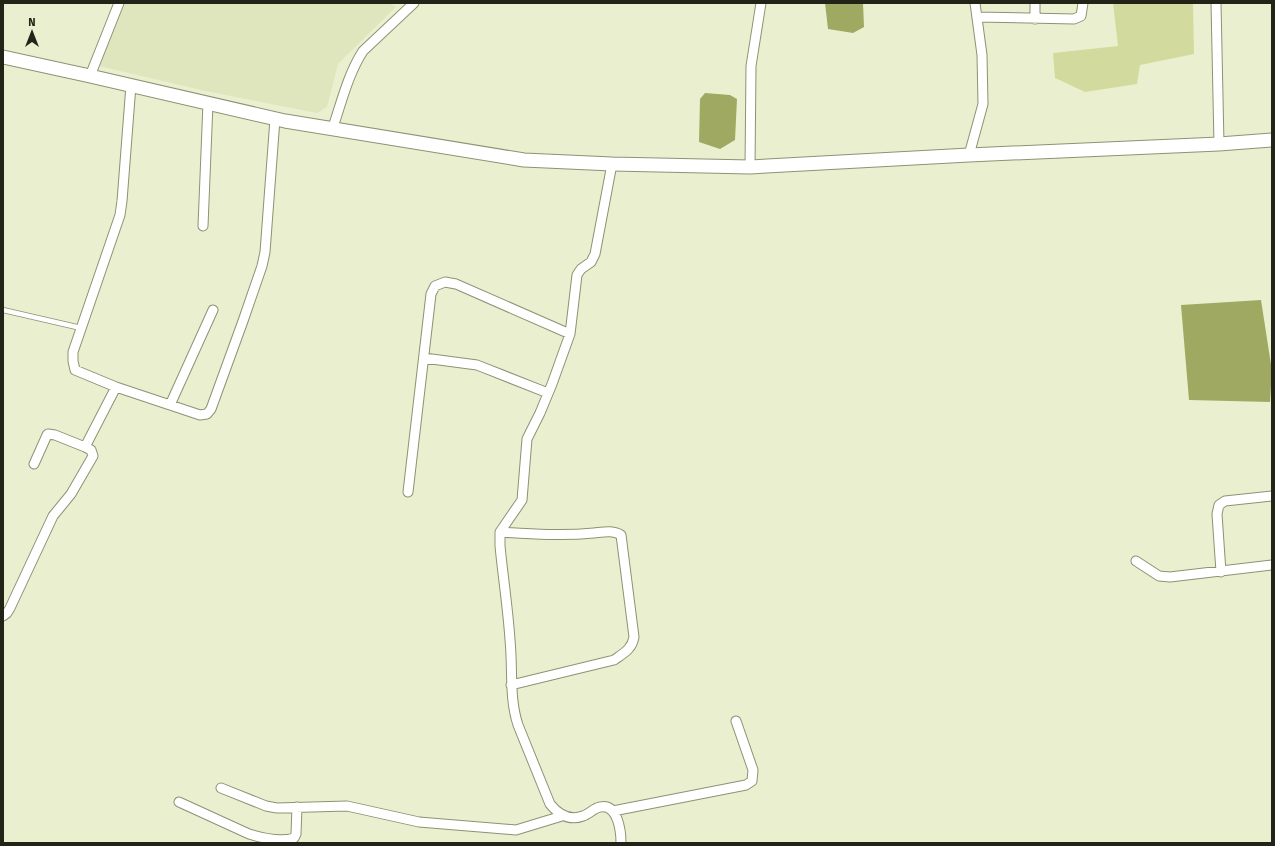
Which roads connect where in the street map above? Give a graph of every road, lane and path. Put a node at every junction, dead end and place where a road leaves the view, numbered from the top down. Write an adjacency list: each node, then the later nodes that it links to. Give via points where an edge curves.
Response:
1 (119, 3): 11 (street)
2 (414, 3): 15 (street, via 363,51 353,70)
3 (761, 3): 20 (street, via 751,66)
4 (975, 3): 8 (street)
5 (1035, 3): 9 (street)
6 (1083, 3): 9 (street, via 1081,16 1074,19)
7 (1216, 3): 17 (street)
8 (977, 17): 9 (street); 18 (street, via 982,55 983,104)
9 (1035, 19)
10 (3, 57): 11 (street)
11 (90, 76): 12 (street)
12 (131, 85): 13 (street); 24 (street, via 120,215)
13 (208, 103): 14 (street); 21 (street)
14 (275, 119): 15 (street); 29 (street, via 265,252 238,336 207,414 200,415)
15 (332, 130): 19 (street, via 524,160)
16 (1272, 140): 17 (street)
17 (1219, 144): 18 (street)
18 (969, 155): 20 (street)
19 (612, 164): 20 (street); 25 (street, via 595,254 578,275)
20 (750, 167)
21 (203, 226)
22 (3, 310): 24 (lane)
23 (213, 310): 29 (street)
24 (81, 328): 27 (street, via 73,352 75,370)
25 (570, 334): 26 (street, via 456,284 445,282 435,286 431,294); 28 (street)
26 (424, 358): 28 (street, via 477,365); 32 (street)
27 (116, 387): 29 (street); 30 (street)
28 (548, 393): 34 (street, via 527,439 522,500)
29 (170, 405)
30 (85, 447): 31 (street, via 48,434); 38 (street, via 93,456 71,494 53,516 10,608)
31 (34, 464)
32 (408, 492)
33 (1272, 496): 37 (street, via 1219,505 1217,514)
34 (500, 532): 39 (street, via 510,642); 39 (street, via 553,535 617,532 622,535 634,637 633,644 627,651 614,660)
35 (1136, 561): 37 (street, via 1159,576)
36 (1272, 565): 37 (street)
37 (1221, 572)
38 (3, 616)
39 (511, 684): 45 (street, via 514,714 518,725 550,804)
40 (736, 721): 44 (street, via 753,770 752,781 746,785)
41 (221, 788): 43 (street, via 266,806)
42 (179, 802): 43 (street, via 249,834 288,840 296,834)
43 (297, 807): 45 (street, via 347,806 419,822 516,830)
44 (613, 812): 45 (street, via 606,807 600,807 583,816); 46 (street, via 619,824)
45 (562, 816)
46 (620, 843)

